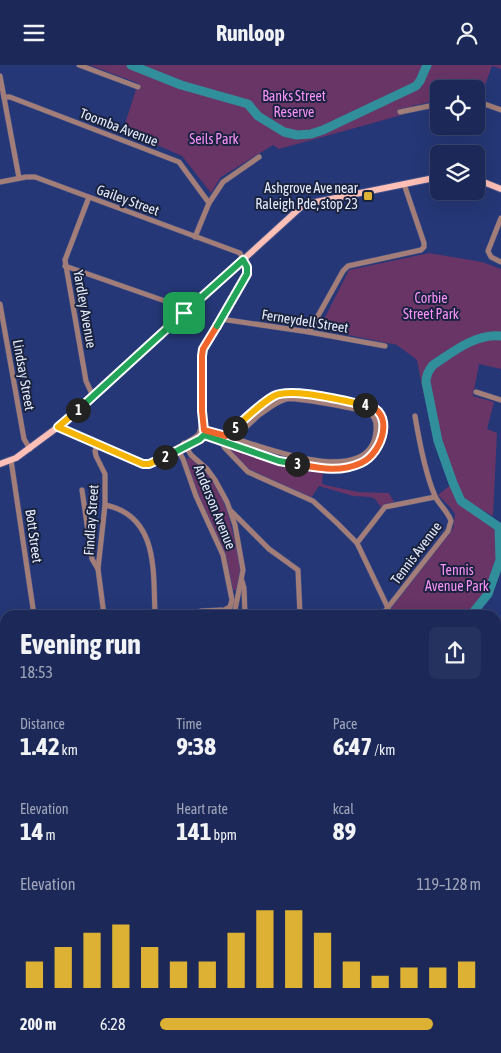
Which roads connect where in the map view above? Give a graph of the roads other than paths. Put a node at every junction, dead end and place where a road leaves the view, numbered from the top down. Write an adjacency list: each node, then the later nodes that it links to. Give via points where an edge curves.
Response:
1 (78, 65): 3 (street)
2 (0, 76): 4 (street)
3 (138, 87)
4 (4, 97): 10 (street); 17 (street, Toomba Avenue, via 179,162)
5 (485, 105): 7 (street)
6 (430, 106): 8 (street)
7 (501, 111)
8 (400, 112)
9 (259, 157): 17 (street, via 223,182)
10 (19, 178): 12 (street, Gailey Street); 16 (street, Gailey Street, via 35,177)
11 (430, 179): 14 (main road)
12 (0, 182)
13 (485, 183): 15 (main road)
14 (404, 184): 20 (main road, via 306,205 294,212); 26 (street, via 424,247 348,266)
15 (501, 189)
16 (89, 197): 19 (street, Gailey Street); 22 (street, Yardley Avenue, via 66,255)
17 (209, 203): 19 (street)
18 (501, 218): 21 (street, via 488,251 493,259)
19 (195, 237): 20 (street, Gailey Street, via 240,253)
20 (243, 260): 24 (main road); 25 (street, via 247,274)
21 (501, 262)
22 (66, 266): 24 (street, via 165,301); 29 (street, Yardley Avenue, via 86,381)
23 (0, 304): 38 (street, Lindsay Street, via 24,439)
24 (184, 313): 29 (main road)
25 (221, 319): 26 (street, Ferneydell Street); 34 (street, via 202,356)
26 (309, 332): 27 (street, Ferneydell Street)
27 (384, 346)
28 (476, 392): 30 (street)
29 (93, 396): 33 (main road)
30 (501, 400)
31 (362, 407): 35 (street, via 293,393 278,394); 35 (street, via 375,419 376,435 366,452 346,461 288,455); 35 (street, via 374,407 380,413 382,434 375,453 354,466 329,469 290,463)
32 (415, 416): 45 (street, Tennis Avenue, via 419,444)
33 (58, 427): 36 (street); 38 (main road)
34 (203, 432): 35 (street); 37 (street)
35 (228, 438): 50 (street, via 224,449 246,471 317,503)
36 (97, 445): 39 (street, via 143,464); 46 (street, Findlay Street, via 96,456 105,474)
37 (185, 445): 39 (street); 40 (street, Anderson Avenue)
38 (30, 449): 41 (main road)
39 (177, 449): 42 (street, Anderson Avenue)
40 (193, 457): 42 (street, Anderson Avenue, via 187,456); 47 (street, Anderson Avenue, via 210,472)
41 (11, 460): 43 (main road); 57 (street, Bott Street)
42 (184, 461): 53 (street, Anderson Avenue, via 223,555)
43 (0, 464)
44 (82, 490): 51 (street, Findlay Street, via 92,559)
45 (435, 497): 50 (street, via 385,507); 55 (street, Tennis Avenue, via 448,513 451,526)
46 (106, 505): 51 (street, Findlay Street); 59 (street, via 131,516 148,540)
47 (230, 511): 48 (street, Anderson Avenue); 49 (street)
48 (235, 525): 49 (street, via 237,522); 52 (street, Anderson Avenue, via 243,567)
49 (246, 526): 64 (street, via 269,549 298,570)
50 (357, 543): 55 (street)
51 (98, 569): 58 (street, Findlay Street)
52 (242, 580): 54 (street, Anderson Avenue); 63 (street, Anderson Avenue)
53 (230, 591): 54 (street, via 235,595); 56 (street, Anderson Avenue, via 232,603 230,608)
54 (239, 593): 62 (street, Anderson Avenue)
55 (388, 608)
56 (224, 609): 60 (street); 61 (street)
57 (33, 610)
58 (103, 610)
59 (155, 610)
60 (215, 610)
61 (221, 610)
62 (235, 610)
63 (245, 610)
64 (300, 610)

